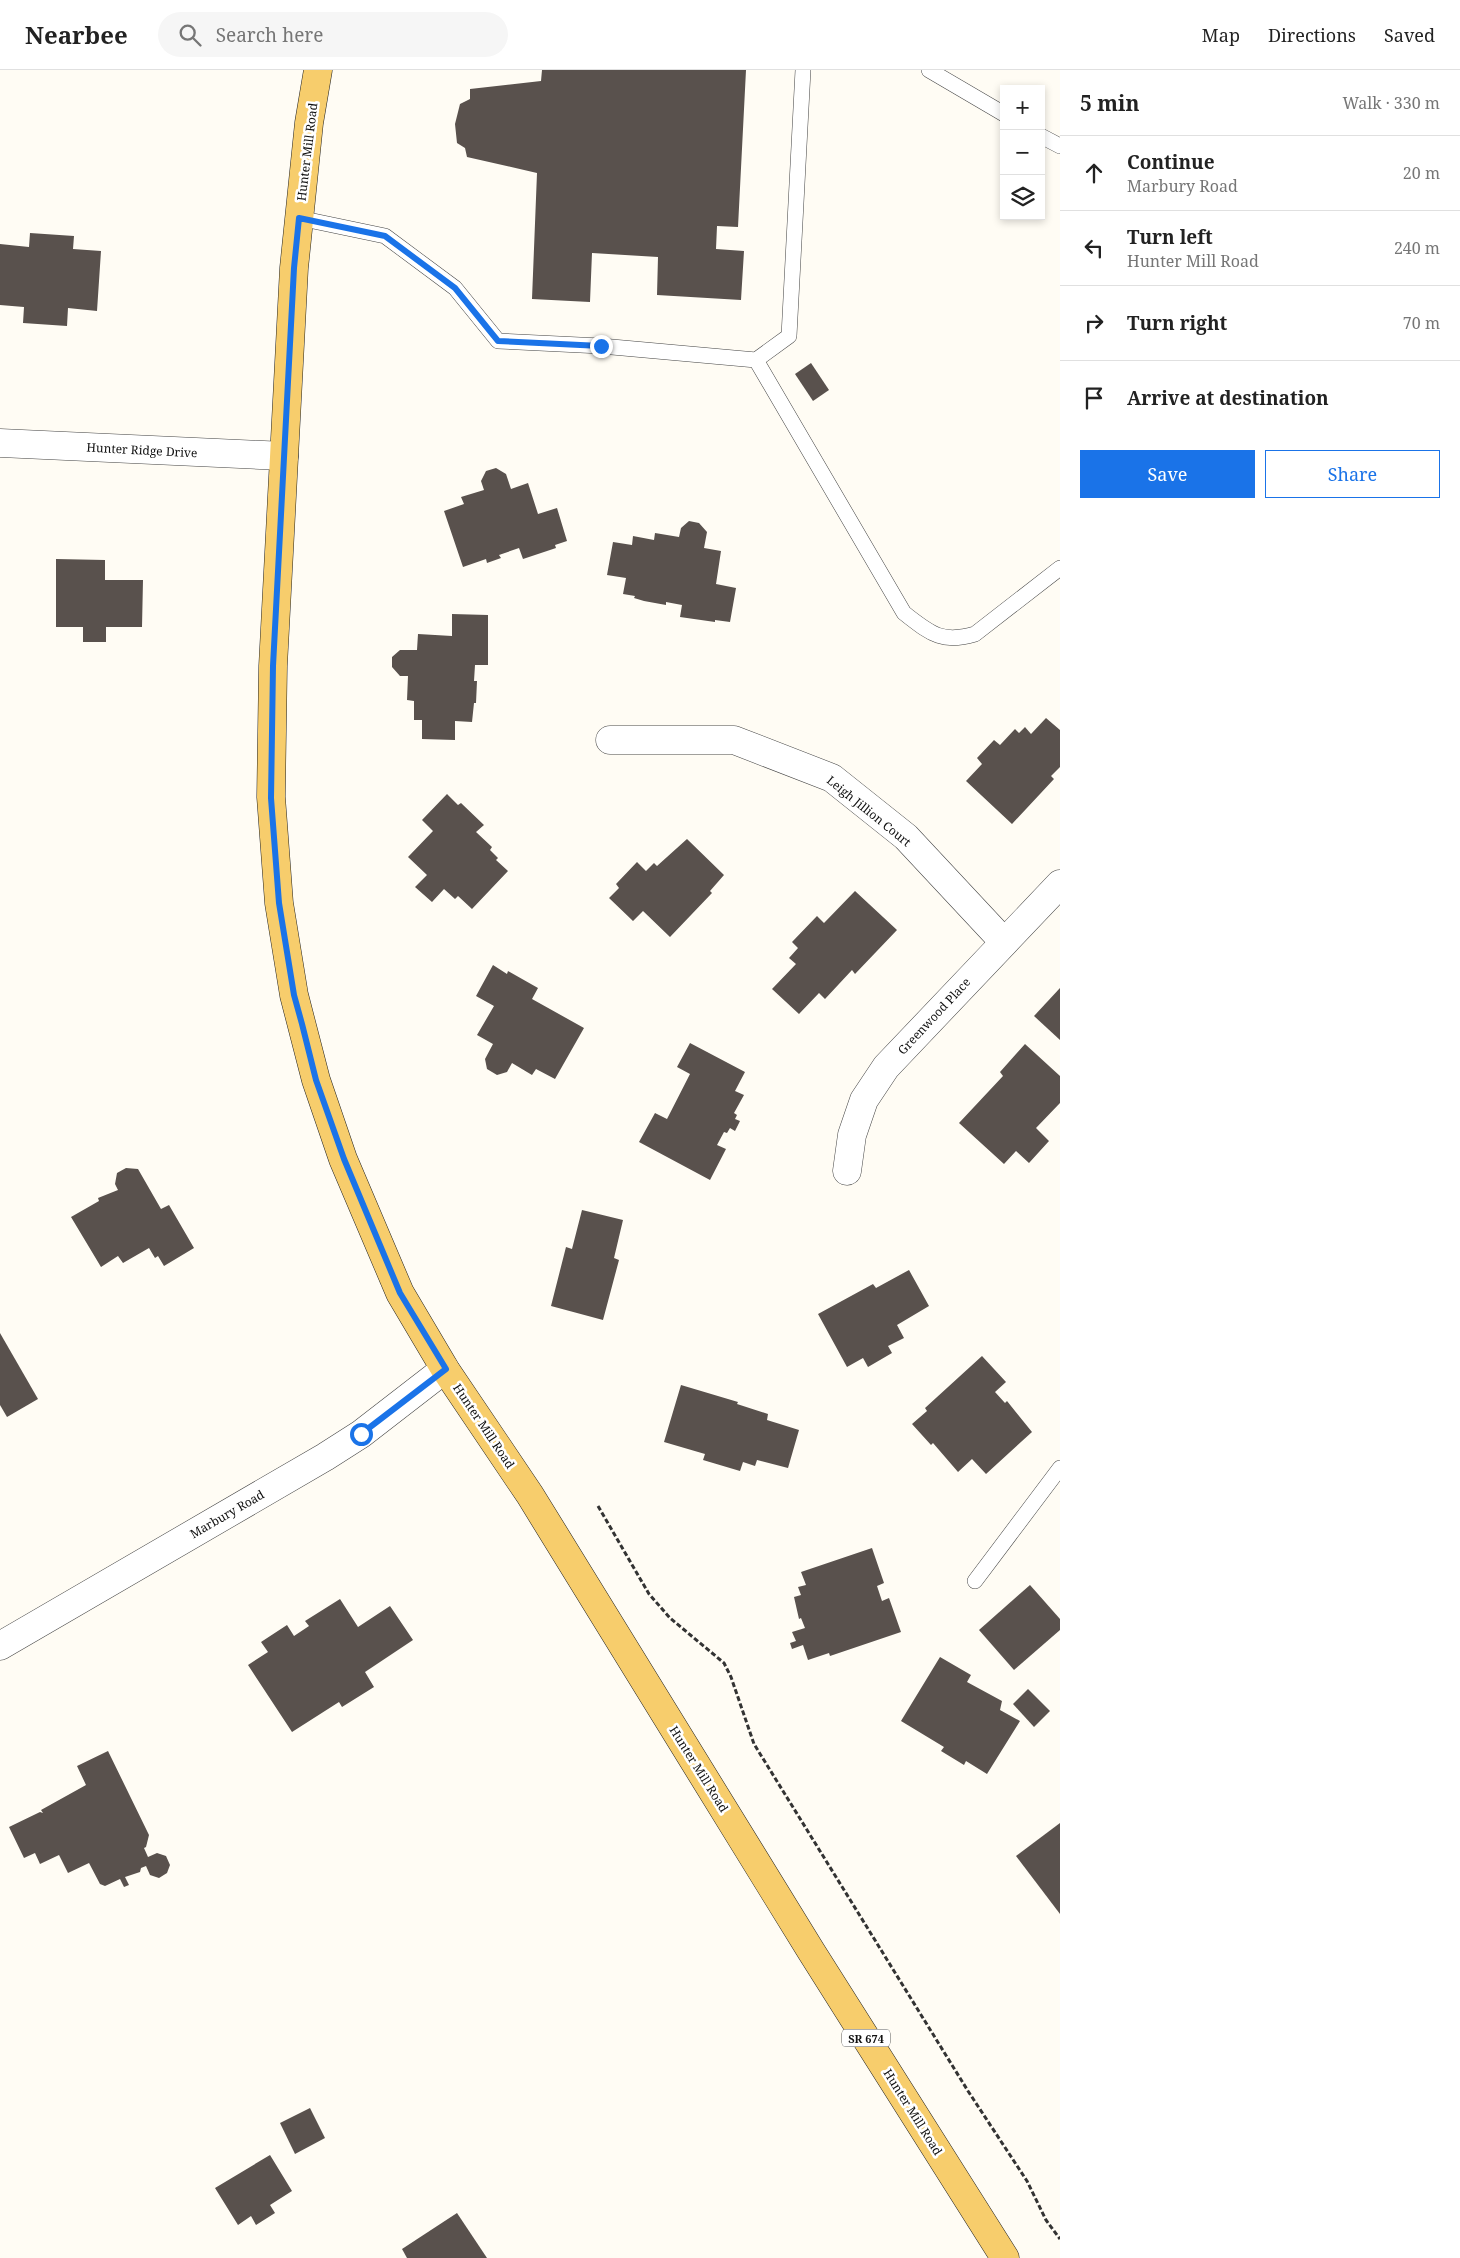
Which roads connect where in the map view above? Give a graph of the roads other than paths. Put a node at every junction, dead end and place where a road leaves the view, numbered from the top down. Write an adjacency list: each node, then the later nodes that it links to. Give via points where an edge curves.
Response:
1 (318, 70): 7 (main road, Hunter Mill Road / SR 674)
2 (803, 70): 8 (lane, via 789,336)
3 (929, 70): 4 (lane)
4 (1000, 112)
5 (1045, 138): 6 (lane)
6 (1060, 146)
7 (299, 218): 8 (lane, via 385,236 455,288 498,341 601,346); 10 (main road, Hunter Mill Road / SR 674)
8 (756, 360): 11 (lane, via 904,614 933,635 959,639 975,634)
9 (0, 443): 10 (street, Hunter Ridge Drive)
10 (284, 456): 16 (main road, Hunter Mill Road / SR 674, via 273,666 271,798 279,903 294,995 316,1080 344,1159 400,1293)
11 (1060, 568)
12 (610, 740): 14 (street, Leigh Jillion Court, via 734,740 832,778 906,837)
13 (1060, 884): 14 (street, Greenwood Place)
14 (1004, 942): 15 (street, Greenwood Place, via 886,1067 864,1100 852,1135)
15 (847, 1172)
16 (446, 1369): 19 (street, Marbury Road, via 361,1434 325,1457); 20 (main road, Hunter Mill Road / SR 674, via 530,1495)
17 (1060, 1468): 18 (lane)
18 (975, 1581)
19 (0, 1646)
20 (1005, 2258)

